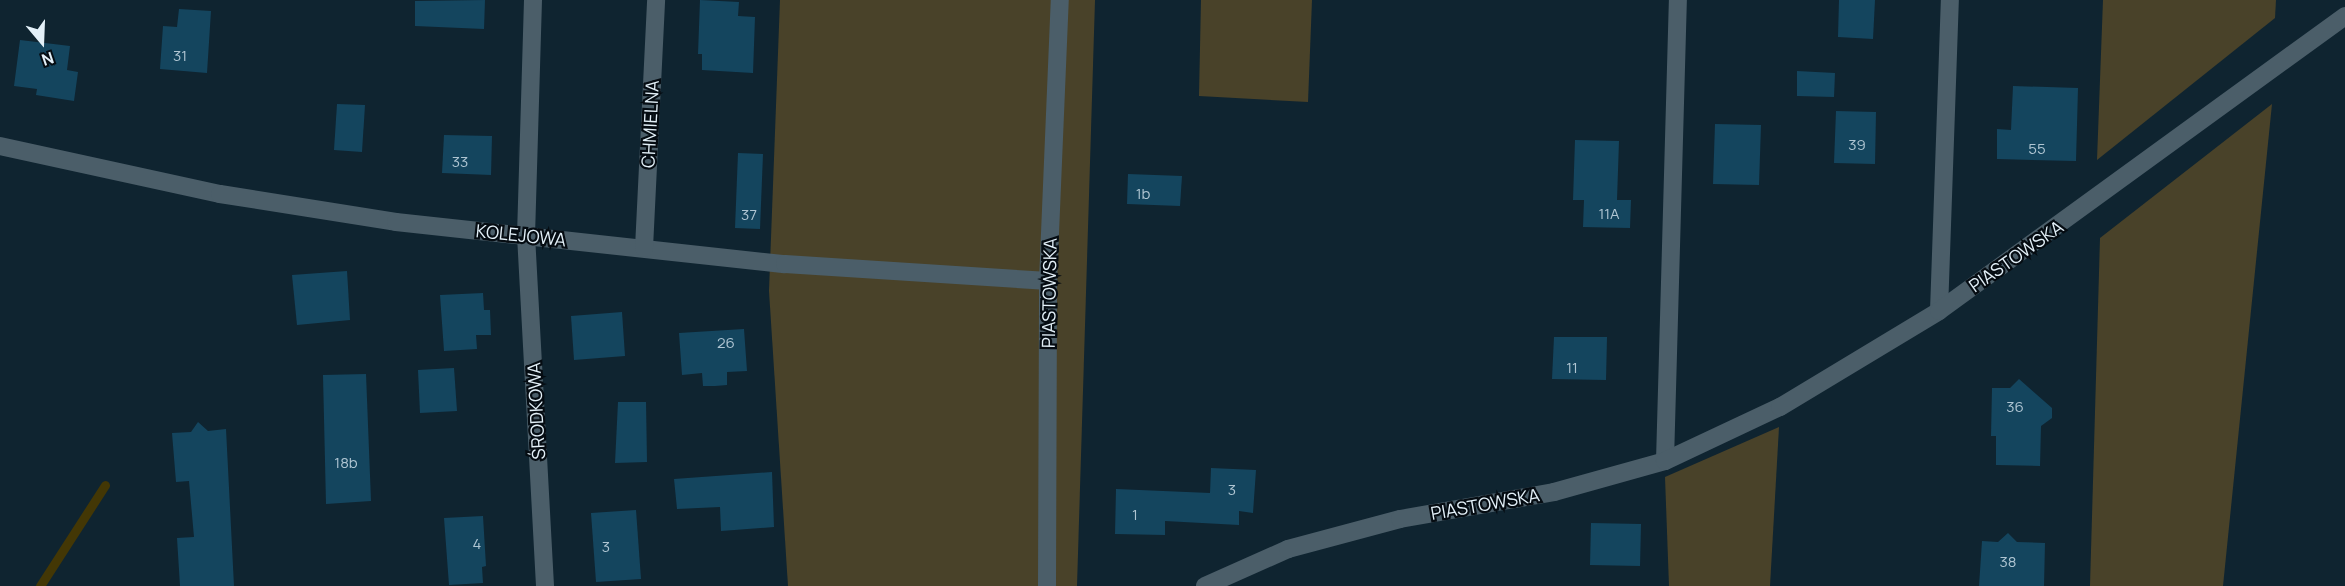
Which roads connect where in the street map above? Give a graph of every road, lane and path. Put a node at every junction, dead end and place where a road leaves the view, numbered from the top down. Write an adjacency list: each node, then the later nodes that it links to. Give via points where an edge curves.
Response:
1 (533, 0): 8 (street, ŚRODKOWA)
2 (656, 0): 9 (street, CHMIELNA)
3 (1060, 0): 10 (street, PIASTOWSKA)
4 (1678, 0): 12 (street)
5 (1950, 0): 11 (street)
6 (2345, 16): 11 (street, PIASTOWSKA)
7 (0, 146): 8 (street, KOLEJOWA, via 220,194 396,222)
8 (526, 235): 9 (street, KOLEJOWA); 13 (street, ŚRODKOWA)
9 (644, 248): 10 (street, KOLEJOWA, via 785,264)
10 (1048, 281): 14 (street, PIASTOWSKA)
11 (1939, 311): 12 (street, PIASTOWSKA, via 1780,407)
12 (1665, 461): 15 (street, PIASTOWSKA, via 1554,492 1400,519 1288,549)
13 (545, 586)
14 (1047, 586)
15 (1206, 586)

